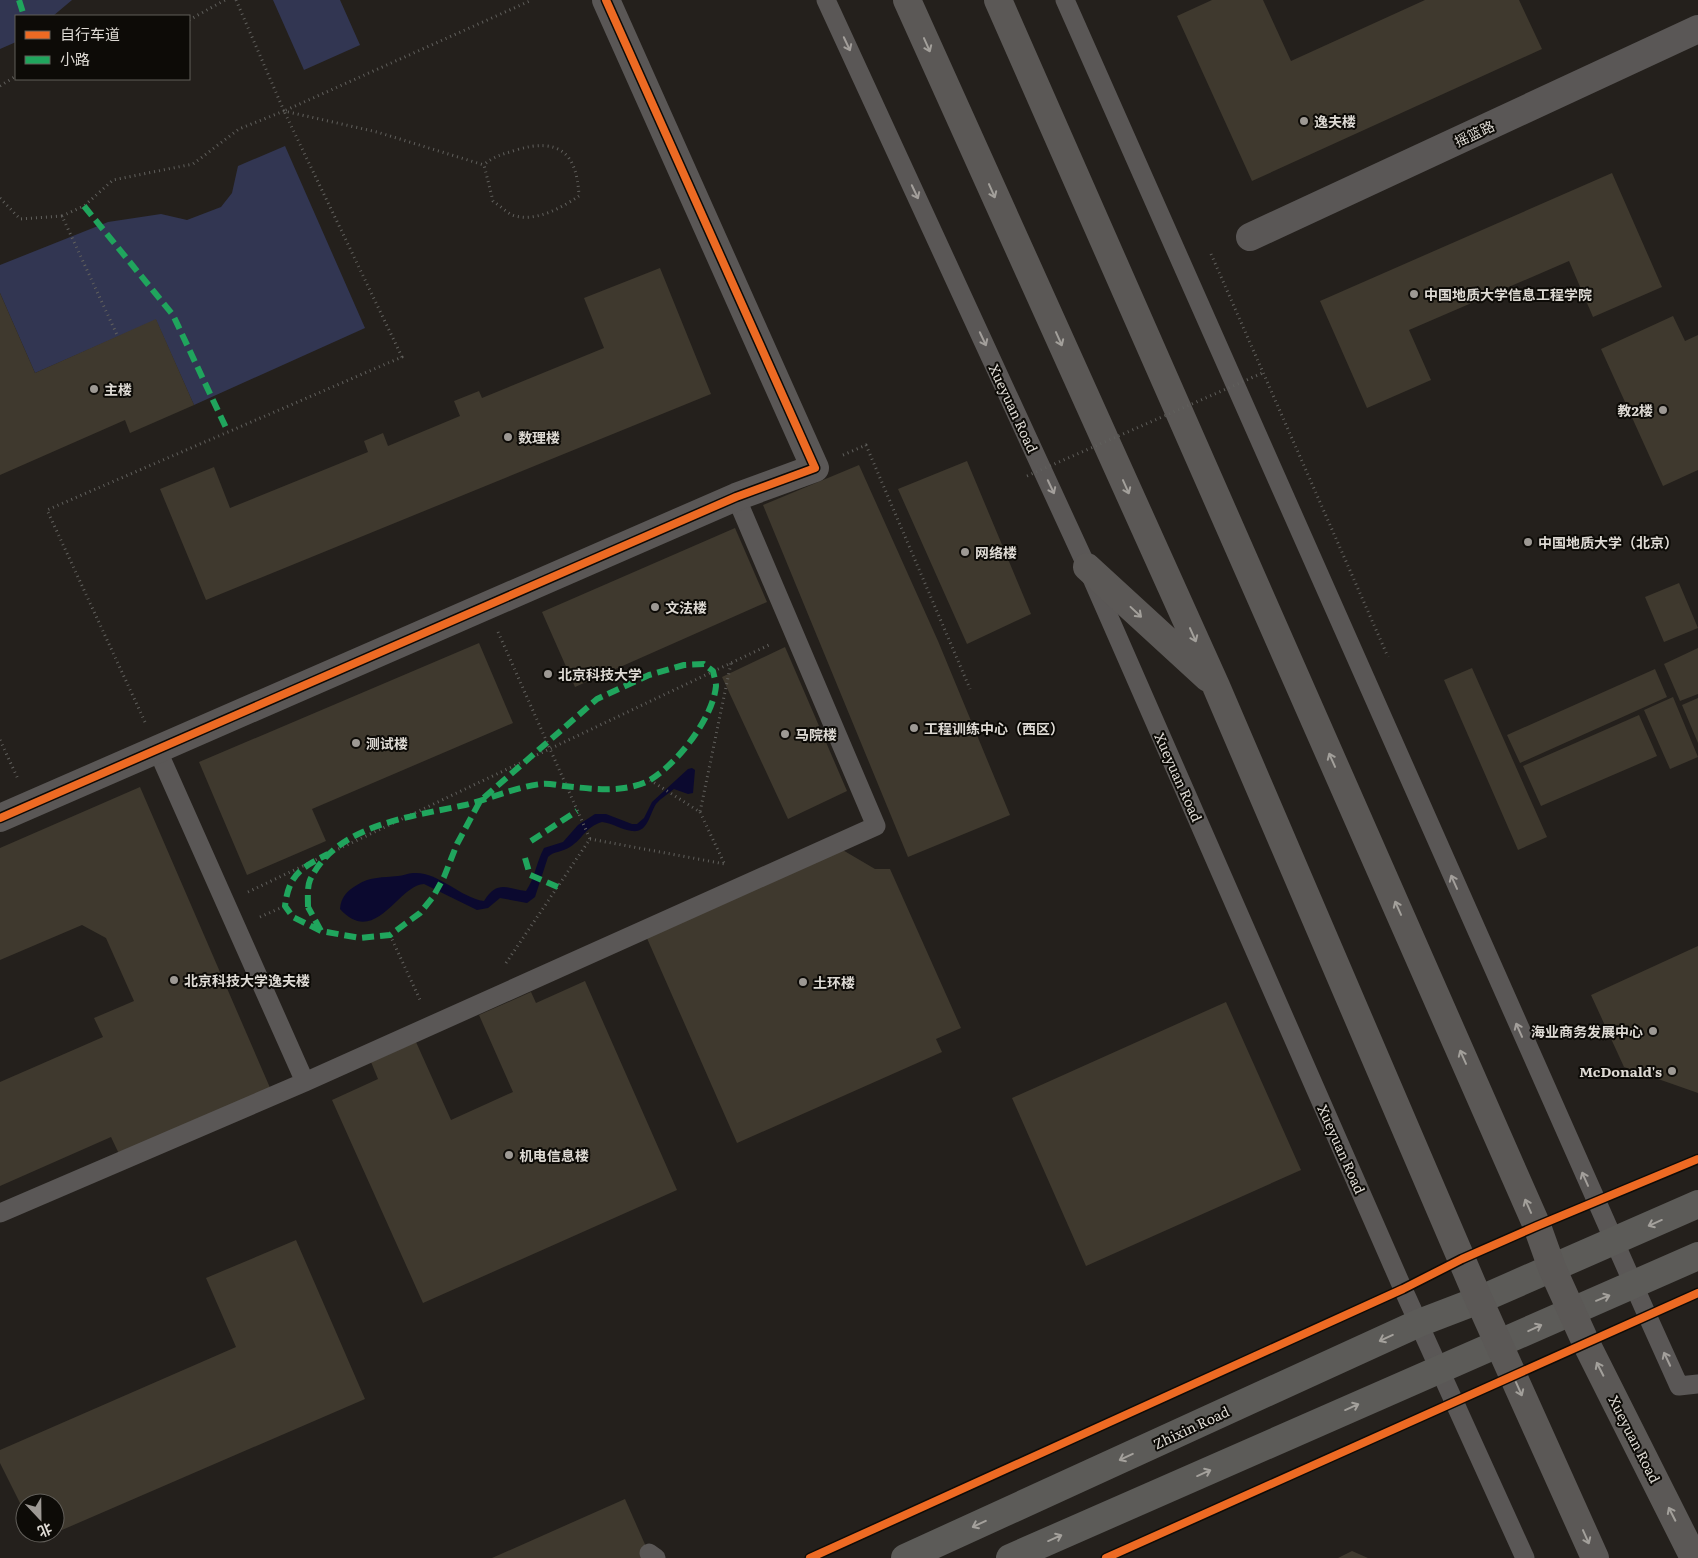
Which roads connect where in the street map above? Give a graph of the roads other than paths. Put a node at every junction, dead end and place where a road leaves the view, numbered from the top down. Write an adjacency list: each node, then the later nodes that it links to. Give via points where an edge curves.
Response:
1 (606, 0): 8 (street, via 814,468)
2 (826, 0): 9 (lane, Xueyuan Road, one-way to 9)
3 (907, 0): 10 (main road, one-way to 10)
4 (998, 0): 18 (main road, Xueyuan Road, one-way to 4, via 1529,1207)
5 (1065, 0): 16 (lane, one-way to 5)
6 (1698, 29): 7 (street, 摇篮路)
7 (1250, 237)
8 (736, 497): 11 (street); 13 (lane, via 876,826)
9 (1088, 567): 10 (main road, one-way to 10); 22 (lane, Xueyuan Road)
10 (1216, 686): 20 (main road)
11 (157, 749): 12 (street); 13 (lane)
12 (0, 818)
13 (305, 1082): 15 (lane)
14 (1698, 1204): 16 (main road, Zhixin Road, one-way to 16)
15 (0, 1213)
16 (1613, 1242): 18 (main road, Zhixin Road); 19 (lane)
17 (1698, 1256): 19 (main road)
18 (1552, 1268): 20 (main road, Zhixin Road); 21 (main road, Xueyuan Road)
19 (1634, 1285): 21 (main road, one-way to 19); 25 (lane, one-way to 19, via 1679,1386)
20 (1479, 1300): 22 (main road, Zhixin Road); 23 (main road)
21 (1572, 1311): 23 (main road, one-way to 21); 30 (main road, Xueyuan Road, one-way to 21)
22 (1418, 1324): 24 (lane, Xueyuan Road); 26 (main road, Zhixin Road, one-way to 26)
23 (1499, 1344): 24 (main road); 29 (main road, one-way to 29)
24 (1439, 1369): 27 (main road, one-way to 24); 28 (lane, Xueyuan Road)
25 (1698, 1384)
26 (905, 1558)
27 (1010, 1558)
28 (1525, 1558)
29 (1595, 1558)
30 (1694, 1558)

